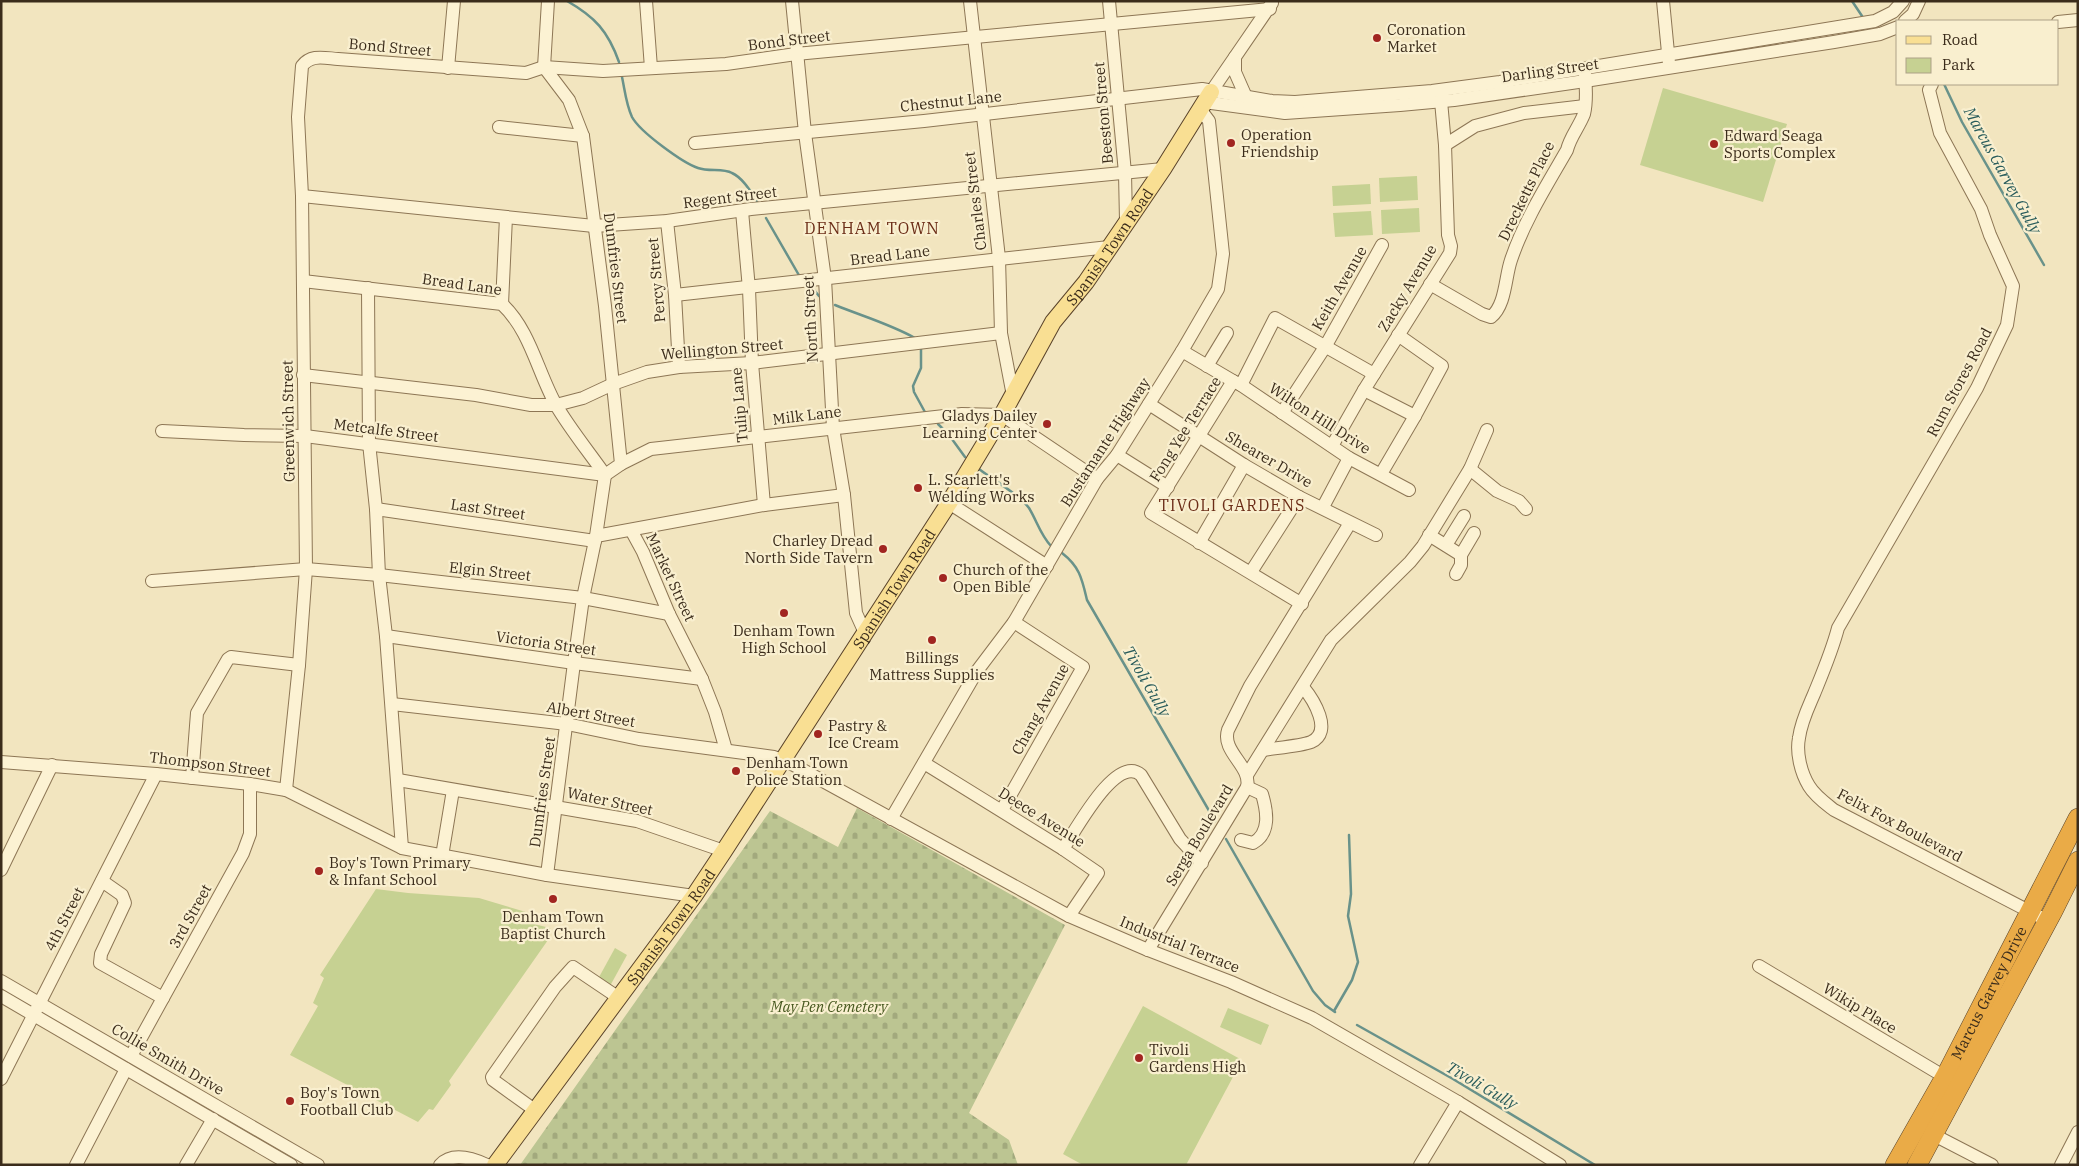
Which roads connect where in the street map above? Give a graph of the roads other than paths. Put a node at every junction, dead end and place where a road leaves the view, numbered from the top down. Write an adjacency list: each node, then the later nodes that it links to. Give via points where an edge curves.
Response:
1 (454, 1): 23 (street)
2 (548, 1): 22 (street)
3 (646, 1): 24 (street)
4 (792, 1): 18 (street, North Street)
5 (970, 1): 17 (street, Charles Street)
6 (1109, 1): 14 (street, Beeston Street)
7 (1663, 1): 21 (street)
8 (1903, 1): 16 (street, Darling Street, via 1885,17)
9 (1919, 1): 11 (street)
10 (1272, 5): 14 (street, Bond Street); 19 (street, Spanish Town Road)
11 (1906, 20)
12 (2078, 20): 13 (street)
13 (2059, 22)
14 (1112, 24): 17 (street, Bond Street); 28 (street, Beeston Street)
15 (1896, 28): 16 (street, Darling Street, via 1880,34)
16 (1833, 36): 21 (street, Darling Street); 21 (street, Darling Street, via 1693,52)
17 (975, 38): 18 (street, Bond Street); 32 (street, Charles Street)
18 (796, 54): 24 (street, Bond Street, via 726,64); 34 (street, North Street)
19 (1235, 57): 27 (street, via 1236,72); 29 (street, Spanish Town Road)
20 (313, 58): 23 (street, Bond Street); 41 (street, Greenwich Street, via 302,66 300,78 298,117)
21 (1669, 62): 25 (street, Darling Street)
22 (544, 67): 23 (street, Bond Street, via 526,73); 24 (street, Bond Street, via 603,71); 35 (street, Dumfries Street, via 569,100)
23 (448, 68)
24 (651, 68)
25 (1585, 75): 27 (street, Darling Street, via 1304,102); 30 (street, Darling Street); 31 (street, Drecketts Place)
26 (1932, 85): 124 (street, Rum Stores Road, via 1929,90 1940,133 1981,209 2013,286 2007,325 1977,388)
27 (1246, 97): 29 (street, Darling Street)
28 (1118, 100): 29 (street, Chestnut Lane, via 1202,89); 32 (street, Chestnut Lane); 39 (street, Beeston Street)
29 (1205, 101): 30 (street, Darling Street, via 1274,112 1305,112); 38 (main road, Spanish Town Road); 62 (street, Bustamante Highway, via 1223,254 1218,289)
30 (1441, 101): 37 (street, Zacky Avenue)
31 (1585, 106): 37 (street, via 1524,112 1475,126); 53 (street, Drecketts Place, via 1567,150 1511,259 1495,314 1491,318 1482,314)
32 (982, 114): 34 (street, Chestnut Lane); 40 (street, Charles Street)
33 (499, 127): 35 (street)
34 (805, 133): 36 (street, Chestnut Lane); 42 (street, North Street)
35 (583, 136): 47 (street, Dumfries Street)
36 (695, 143)
37 (1445, 145): 53 (street, Zacky Avenue, via 1451,246 1450,253)
38 (1163, 169): 39 (street, Regent Street); 46 (main road, Spanish Town Road)
39 (1125, 172): 40 (street, Regent Street); 46 (street, Beeston Street)
40 (990, 187): 42 (street, Regent Street); 50 (street, Charles Street)
41 (302, 196): 44 (street, Regent Street); 52 (street, Greenwich Street)
42 (813, 204): 43 (street, Regent Street); 51 (street, North Street)
43 (742, 211): 45 (street, Regent Street); 55 (street, Tulip Lane)
44 (506, 217): 47 (street, Regent Street); 57 (street)
45 (667, 221): 47 (street, Regent Street); 56 (street, Percy Street)
46 (1126, 221): 49 (main road, Spanish Town Road)
47 (594, 226): 71 (street, Dumfries Street)
48 (1382, 245): 61 (street, Keith Avenue)
49 (1109, 247): 50 (street, Bread Lane); 73 (main road, Spanish Town Road, via 1054,322)
50 (999, 258): 51 (street, Bread Lane); 58 (street, Charles Street)
51 (825, 280): 55 (street, Bread Lane); 63 (street, North Street)
52 (303, 281): 54 (street, Bread Lane); 68 (street, Greenwich Street)
53 (1430, 284): 60 (street, Zacky Avenue)
54 (368, 288): 57 (street, Bread Lane); 69 (street)
55 (749, 289): 56 (street, Bread Lane); 64 (street, Tulip Lane)
56 (675, 296): 65 (street, Percy Street)
57 (502, 304): 75 (street, Bread Lane, via 511,312)
58 (1001, 332): 63 (street, Wellington Street); 73 (street, Charles Street)
59 (1227, 334): 66 (street)
60 (1398, 335): 67 (street, Zacky Avenue); 78 (street, via 1442,366)
61 (1324, 347): 67 (street); 70 (street, Fong Yee Terrace, via 1275,318); 76 (street, Keith Avenue)
62 (1182, 352): 66 (street, Wilton Hill Drive); 74 (street, Bustamante Highway)
63 (828, 354): 64 (street, Wellington Street); 79 (street, North Street)
64 (752, 363): 65 (street, Wellington Street); 84 (street, Tulip Lane)
65 (679, 366): 71 (street, Wellington Street, via 647,372)
66 (1208, 366): 70 (street, Wilton Hill Drive)
67 (1374, 374): 72 (street, Zacky Avenue)
68 (303, 375): 69 (street, Wellington Street); 83 (street, Greenwich Street)
69 (368, 383): 75 (street, Wellington Street, via 476,395 531,405); 85 (street)
70 (1237, 383): 76 (street, Wilton Hill Drive); 82 (street, Fong Yee Terrace)
71 (613, 384): 75 (street, Wellington Street, via 583,398); 89 (street, Dumfries Street)
72 (1364, 390): 78 (street); 86 (street, Zacky Avenue)
73 (1013, 396): 77 (main road, Spanish Town Road)
74 (1149, 404): 82 (street, Shearer Drive); 87 (street, Bustamante Highway)
75 (556, 405): 93 (street)
76 (1282, 413): 86 (street, Wilton Hill Drive)
77 (1002, 415): 79 (street, Milk Lane, via 962,414); 94 (street); 99 (main road, Spanish Town Road)
78 (1415, 416): 92 (street)
79 (833, 428): 84 (street, Milk Lane); 97 (street, North Street)
80 (1487, 430): 91 (street)
81 (162, 431): 83 (street, Metcalfe Street)
82 (1198, 435): 90 (street, Shearer Drive); 95 (street, Fong Yee Terrace)
83 (304, 436): 85 (street, Metcalfe Street); 115 (street, Greenwich Street)
84 (759, 437): 89 (street, Milk Lane, via 651,449); 100 (street, Tulip Lane)
85 (369, 443): 93 (street, Metcalfe Street); 102 (street)
86 (1332, 446): 88 (street, Wilton Hill Drive)
87 (1117, 455): 94 (street, Bustamante Highway); 95 (street)
88 (1349, 458): 92 (street, Wilton Hill Drive); 101 (street)
89 (621, 464): 93 (street)
90 (1244, 465): 98 (street, Shearer Drive); 111 (street)
91 (1470, 469): 103 (street); 109 (street)
92 (1381, 474): 96 (street, Wilton Hill Drive)
93 (605, 475): 110 (street)
94 (1097, 479): 114 (street, Bustamante Highway)
95 (1168, 487): 111 (street, Fong Yee Terrace, via 1151,513)
96 (1409, 490)
97 (844, 495): 100 (street); 125 (street, North Street, via 856,614)
98 (1299, 496): 101 (street, Shearer Drive); 116 (street)
99 (949, 502): 114 (street); 125 (main road, Spanish Town Road)
100 (764, 505): 106 (street)
101 (1323, 507): 105 (street, Shearer Drive)
102 (376, 509): 110 (street, Last Street); 118 (street)
103 (1526, 509)
104 (1464, 516): 112 (street)
105 (1350, 522): 108 (street, Shearer Drive); 121 (street, Serga Boulevard)
106 (631, 530): 110 (street, Market Street); 122 (street, Market Street)
107 (1474, 533): 113 (street)
108 (1376, 535)
109 (1430, 535): 112 (street); 130 (street, via 1410,562 1331,640)
110 (596, 539): 120 (street, Dumfries Street)
111 (1199, 543): 116 (street)
112 (1446, 545): 113 (street)
113 (1461, 555): 117 (street, via 1461,565)
114 (1047, 566): 123 (street, Bustamante Highway)
115 (306, 569): 118 (street, Elgin Street); 119 (street, Elgin Street); 128 (street, Greenwich Street)
116 (1251, 572): 121 (street)
117 (1456, 574)
118 (379, 575): 120 (street, Elgin Street); 126 (street)
119 (152, 581)
120 (583, 598): 122 (street, Elgin Street); 127 (street, Dumfries Street)
121 (1302, 604): 142 (street, Serga Boulevard, via 1250,686 1226,735)
122 (669, 614): 129 (street, Market Street)
123 (1014, 622): 137 (street, Bustamante Highway, via 977,671); 147 (street, Chang Avenue, via 1082,667)
124 (1838, 628): 161 (street, Felix Fox Boulevard, via 1798,739 1798,755 1809,787 1834,810)
125 (865, 633): 135 (main road, Spanish Town Road)
126 (386, 636): 127 (street, Victoria Street); 131 (street)
127 (574, 663): 129 (street, Victoria Street); 132 (street, Dumfries Street)
128 (299, 665): 140 (street, via 228,659 197,713); 144 (street, Greenwich Street)
129 (702, 680): 133 (street, Market Street)
130 (1303, 687): 134 (street); 134 (street, via 1318,709 1321,722 1318,736 1311,742)
131 (392, 704): 132 (street, Albert Street); 141 (street)
132 (567, 724): 133 (street, Albert Street, via 639,739); 146 (street, Dumfries Street)
133 (726, 750): 135 (street, Albert Street)
134 (1263, 750): 142 (street)
135 (783, 760): 149 (street, Industrial Terrace); 153 (main road, Spanish Town Road)
136 (1, 762): 138 (street, Thompson Street)
137 (924, 764): 147 (street, Deece Avenue); 149 (street, Bustamante Highway)
138 (52, 765): 139 (street, Thompson Street); 157 (street)
139 (156, 774): 140 (street, Thompson Street); 159 (street, 4th Street)
140 (192, 778): 143 (street, Thompson Street)
141 (398, 780): 145 (street, Water Street); 151 (street)
142 (1247, 781): 150 (street, via 1262,794 1266,827 1260,840 1253,843); 156 (street, Serga Boulevard)
143 (250, 784): 144 (street, Thompson Street); 168 (street, 3rd Street, via 250,834 243,853)
144 (286, 790): 151 (street, Thompson Street)
145 (453, 790): 146 (street, Water Street); 154 (street)
146 (555, 806): 153 (street, Water Street, via 637,821); 158 (street, Dumfries Street)
147 (1002, 810): 152 (street, Deece Avenue)
148 (2078, 818): 161 (highway, Marcus Garvey Drive)
149 (891, 819): 162 (street, Industrial Terrace)
150 (1240, 840)
151 (402, 848): 154 (street, Thompson Street)
152 (1063, 849): 156 (street, via 1098,796 1116,776 1136,770 1180,839); 162 (street, Deece Avenue, via 1098,873)
153 (724, 851): 160 (main road, Spanish Town Road)
154 (442, 856): 158 (street, Thompson Street)
155 (2078, 861): 163 (highway, Marcus Garvey Drive)
156 (1202, 863): 164 (street, Serga Boulevard)
157 (1, 870)
158 (548, 875): 160 (street, Thompson Street)
159 (102, 881): 168 (street, via 122,895 125,903 100,963); 170 (street, 4th Street)
160 (694, 896): 169 (main road, Spanish Town Road)
161 (2030, 912): 163 (street, Felix Fox Boulevard); 173 (highway, Marcus Garvey Drive)
162 (1069, 916): 164 (street, Industrial Terrace)
163 (2048, 921): 179 (highway, Marcus Garvey Drive)
164 (1148, 950): 175 (street, Industrial Terrace, via 1312,1018)
165 (1759, 966): 173 (street, Wikip Place)
166 (1, 981): 170 (street, Collie Smith Drive)
167 (1, 996): 170 (street, Collie Smith Drive)
168 (164, 998): 171 (street, 3rd Street)
169 (619, 998): 176 (main road, Spanish Town Road); 176 (street, via 573,967 556,987 492,1078)
170 (36, 1010): 171 (street, Collie Smith Drive); 172 (street, Collie Smith Drive); 174 (street, 4th Street)
171 (131, 1056): 183 (street, Collie Smith Drive)
172 (126, 1069): 177 (street, Collie Smith Drive); 180 (street)
173 (1945, 1077): 189 (highway, Marcus Garvey Drive)
174 (1, 1079)
175 (1458, 1102): 187 (street); 188 (street, Industrial Terrace)
176 (536, 1111): 186 (main road, Spanish Town Road)
177 (213, 1119): 181 (street); 182 (street, Collie Smith Drive)
178 (2078, 1132): 192 (street)
179 (1934, 1135): 190 (highway, Marcus Garvey Drive); 191 (street)
180 (76, 1165)
181 (186, 1165)
182 (291, 1165)
183 (318, 1165)
184 (440, 1165): 185 (street, via 449,1158 462,1157)
185 (487, 1165)
186 (495, 1165)
187 (1420, 1165)
188 (1560, 1165)
189 (1895, 1165)
190 (1917, 1165)
191 (1992, 1165)
192 (2061, 1165)

